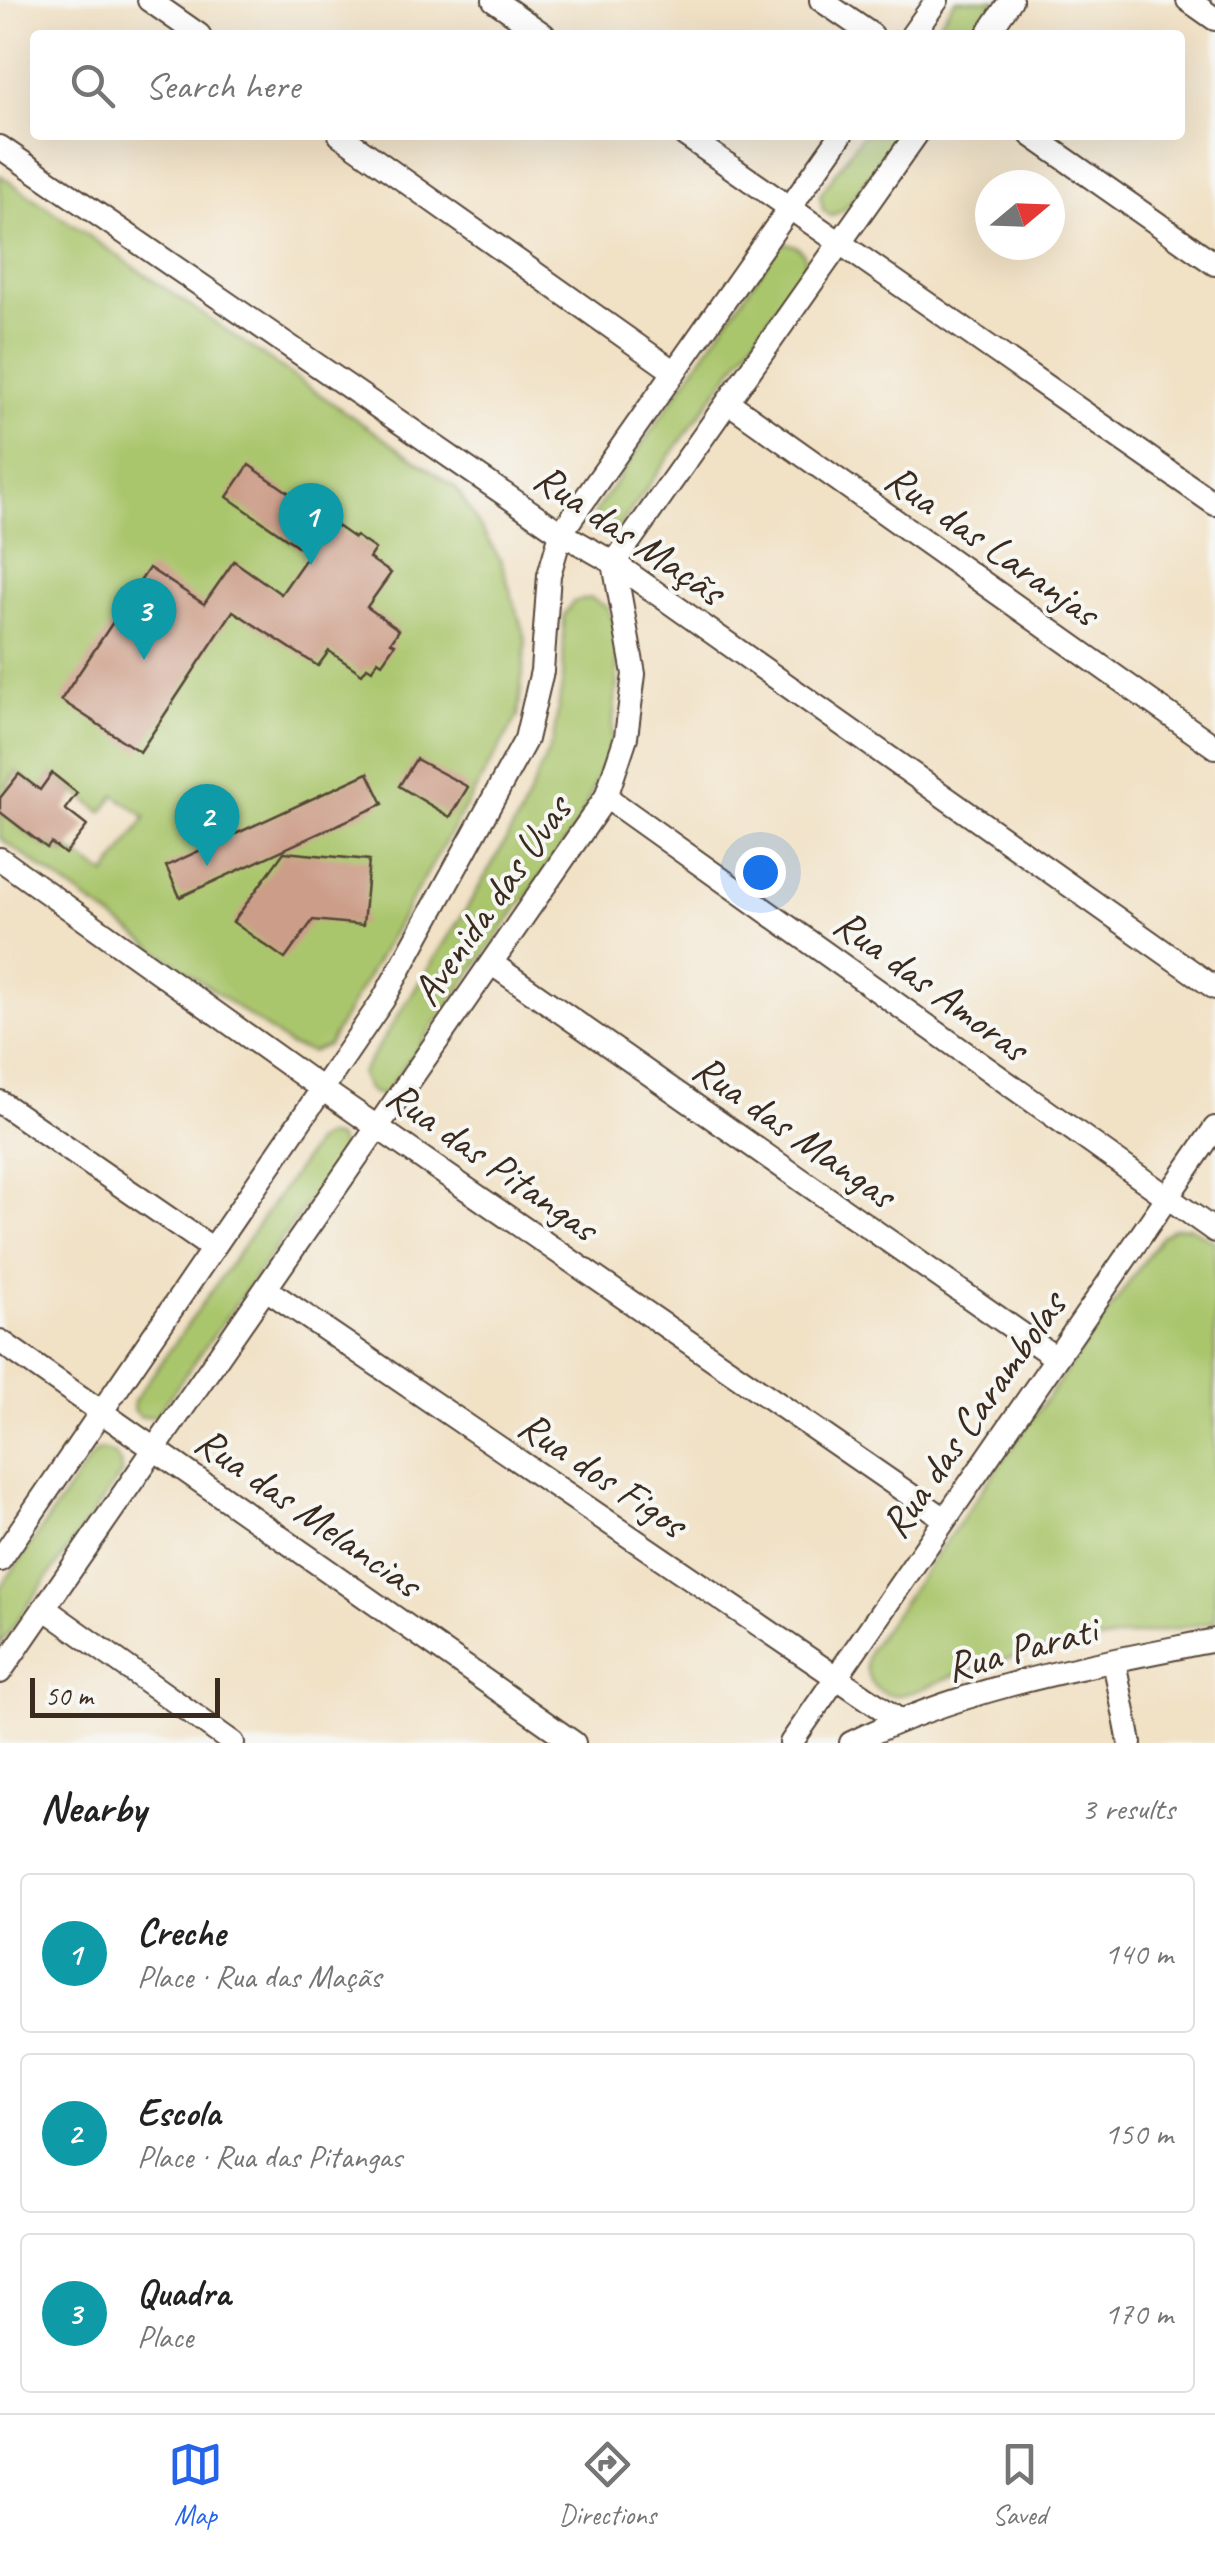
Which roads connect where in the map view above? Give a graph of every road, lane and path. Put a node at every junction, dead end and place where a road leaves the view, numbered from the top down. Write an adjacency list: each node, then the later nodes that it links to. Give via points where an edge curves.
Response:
1 (149, 0): 8 (street)
2 (494, 0): 9 (street)
3 (821, 0): 10 (street)
4 (936, 0): 11 (street)
5 (1011, 0): 12 (street)
6 (1188, 0): 7 (street)
7 (1215, 20)
8 (191, 30)
9 (537, 30)
10 (865, 30)
11 (915, 30)
12 (990, 30)
13 (347, 140): 22 (street)
14 (692, 140): 19 (street)
15 (837, 140): 19 (street, Avenida das Uvas)
16 (912, 140): 20 (street)
17 (1038, 140): 21 (street)
18 (0, 146): 25 (street, Rua das Maçãs)
19 (789, 208): 20 (street); 22 (street, Avenida das Uvas)
20 (840, 242): 23 (street); 24 (street)
21 (1215, 264)
22 (672, 371): 25 (street, Avenida das Uvas)
23 (728, 402): 26 (street); 27 (street, Rua das Laranjas)
24 (1215, 504)
25 (561, 533): 26 (street, Rua das Maçãs); 32 (street, Avenida das Uvas, via 548,575 542,671 526,739 383,1000)
26 (614, 562): 28 (street, Avenida das Uvas, via 634,674 626,738); 31 (street, Rua das Maçãs)
27 (1215, 748)
28 (606, 797): 30 (street, Avenida das Uvas); 36 (street, Rua das Amoras)
29 (0, 859): 32 (street, Rua das Pitangas)
30 (491, 963): 34 (street, Avenida das Uvas); 41 (street, Rua das Mangas)
31 (1215, 988)
32 (322, 1089): 34 (street, Rua das Pitangas); 38 (street, Avenida das Uvas)
33 (0, 1102): 38 (street)
34 (379, 1125): 39 (street, Avenida das Uvas); 44 (street, Rua das Pitangas)
35 (1215, 1128): 36 (street, Rua das Carambolas)
36 (1167, 1198): 37 (street, Rua das Amoras); 41 (street, Rua das Carambolas)
37 (1215, 1231)
38 (212, 1250): 42 (street, Avenida das Uvas)
39 (266, 1288): 43 (street, Avenida das Uvas); 50 (street, Rua dos Figos)
40 (0, 1341): 42 (street, Rua das Melancias)
41 (1056, 1358): 44 (street, Rua das Carambolas)
42 (100, 1411): 43 (street, Rua das Melancias); 45 (street, Avenida das Uvas)
43 (154, 1448): 46 (street, Avenida das Uvas); 53 (street, Rua das Melancias)
44 (946, 1519): 50 (street, Rua das Carambolas)
45 (0, 1560)
46 (44, 1608): 49 (street, Avenida das Uvas); 52 (street)
47 (1215, 1640): 48 (street, Rua Parati)
48 (1114, 1661): 51 (street, Rua Parati, via 1033,1677); 56 (street)
49 (0, 1672)
50 (836, 1678): 51 (street, Rua dos Figos); 54 (street, Rua das Carambolas)
51 (899, 1720): 55 (street, Rua Parati)
52 (232, 1743)
53 (574, 1743)
54 (791, 1743)
55 (852, 1743)
56 (1130, 1743)

